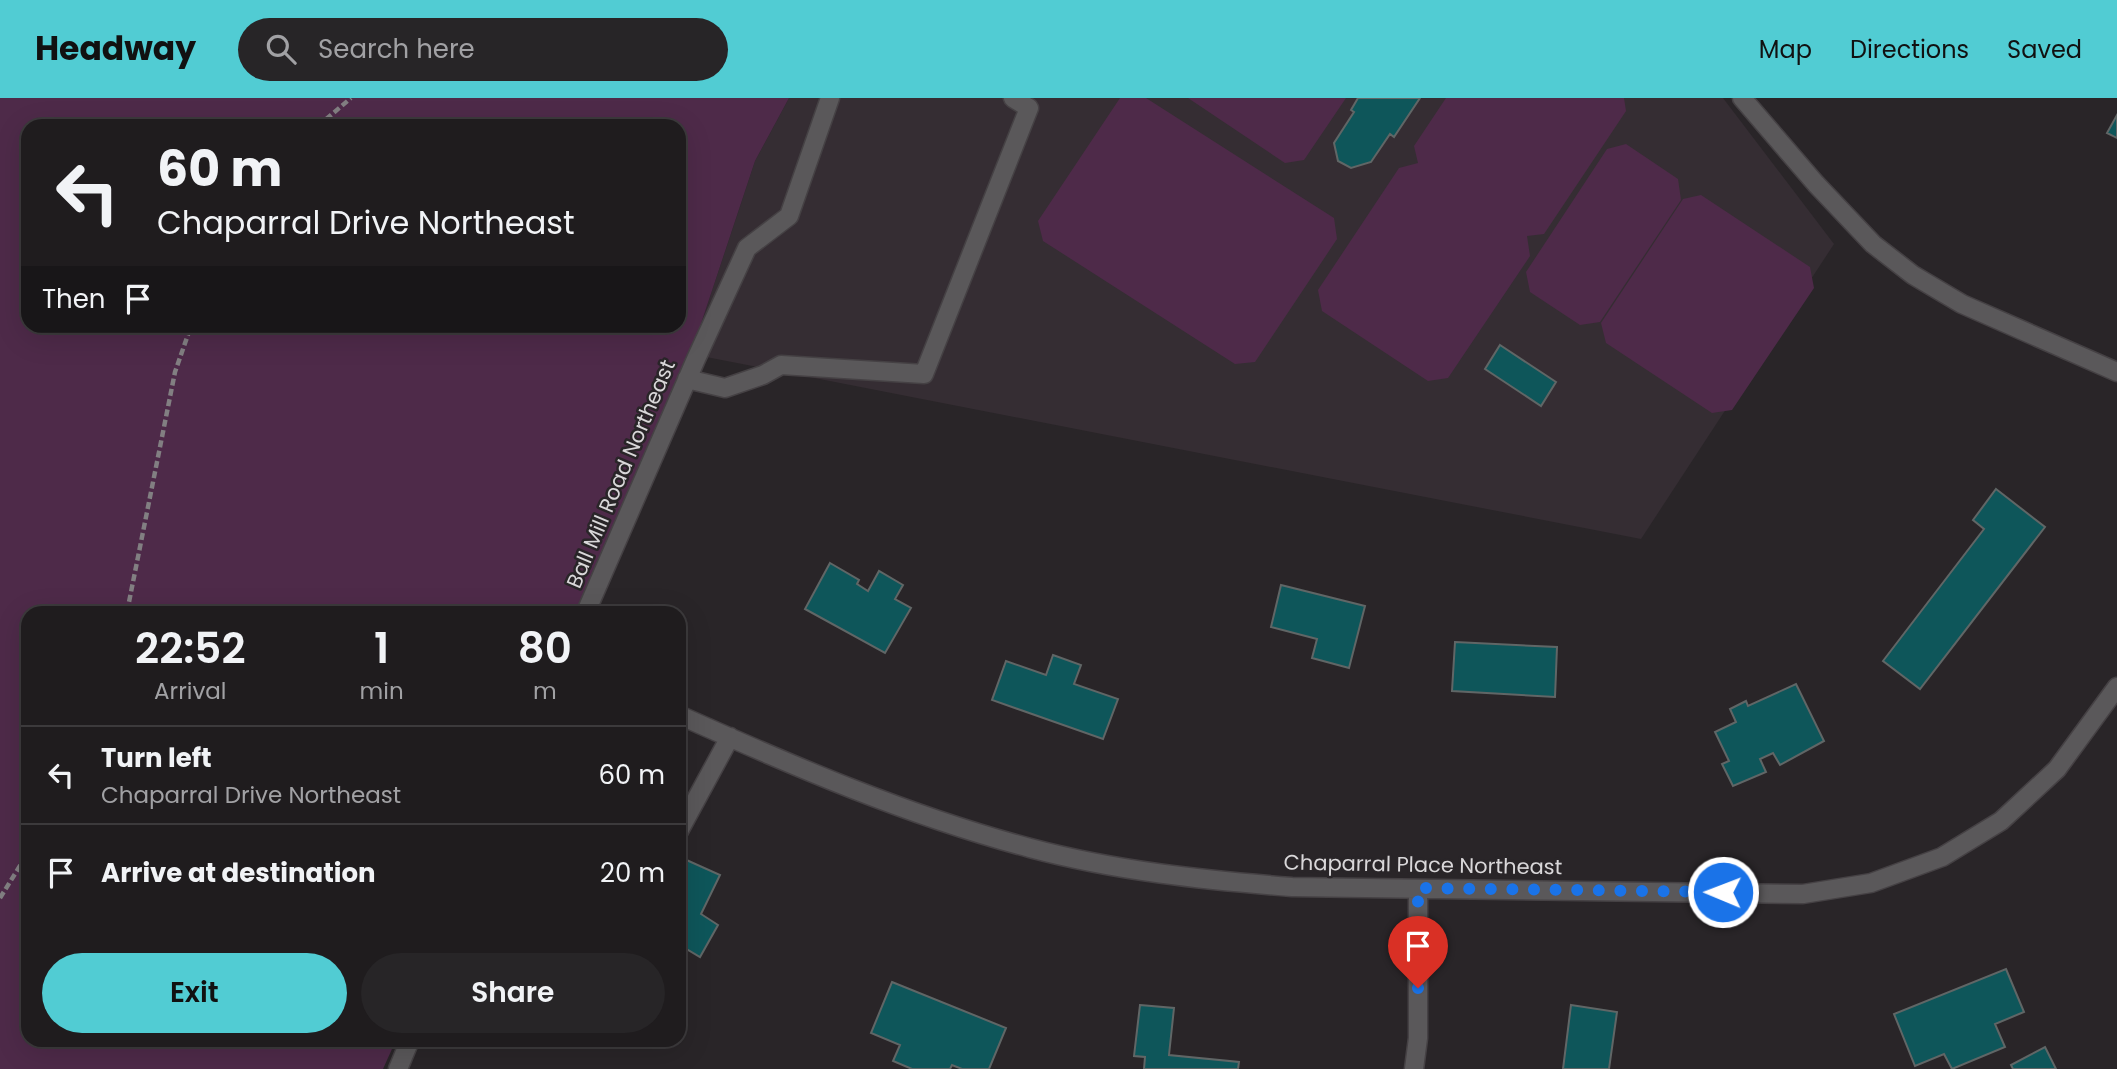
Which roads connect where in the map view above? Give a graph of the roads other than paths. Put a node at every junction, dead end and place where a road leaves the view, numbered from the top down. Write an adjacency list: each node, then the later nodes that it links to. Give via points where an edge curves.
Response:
1 (830, 98): 5 (street, Ball Mill Road Northeast, via 789,216 747,248)
2 (1013, 98): 5 (street, via 1029,108 924,374 781,365 725,388)
3 (1742, 98): 4 (street, via 1872,244 1913,275 1962,304)
4 (2117, 372)
5 (687, 379): 6 (street, Ball Mill Road Northeast)
6 (589, 606)
7 (2117, 687): 11 (street, Chaparral Place Northeast, via 2057,769 2001,821 1942,857 1871,883 1802,894)
8 (686, 718): 9 (street, Chaparral Place Northeast)
9 (730, 737): 10 (street); 11 (street, Chaparral Place Northeast, via 892,804 1030,848 1095,863 1213,881)
10 (686, 818)
11 (1418, 888): 14 (street)
12 (407, 1047): 13 (street)
13 (398, 1069)
14 (1414, 1069)

